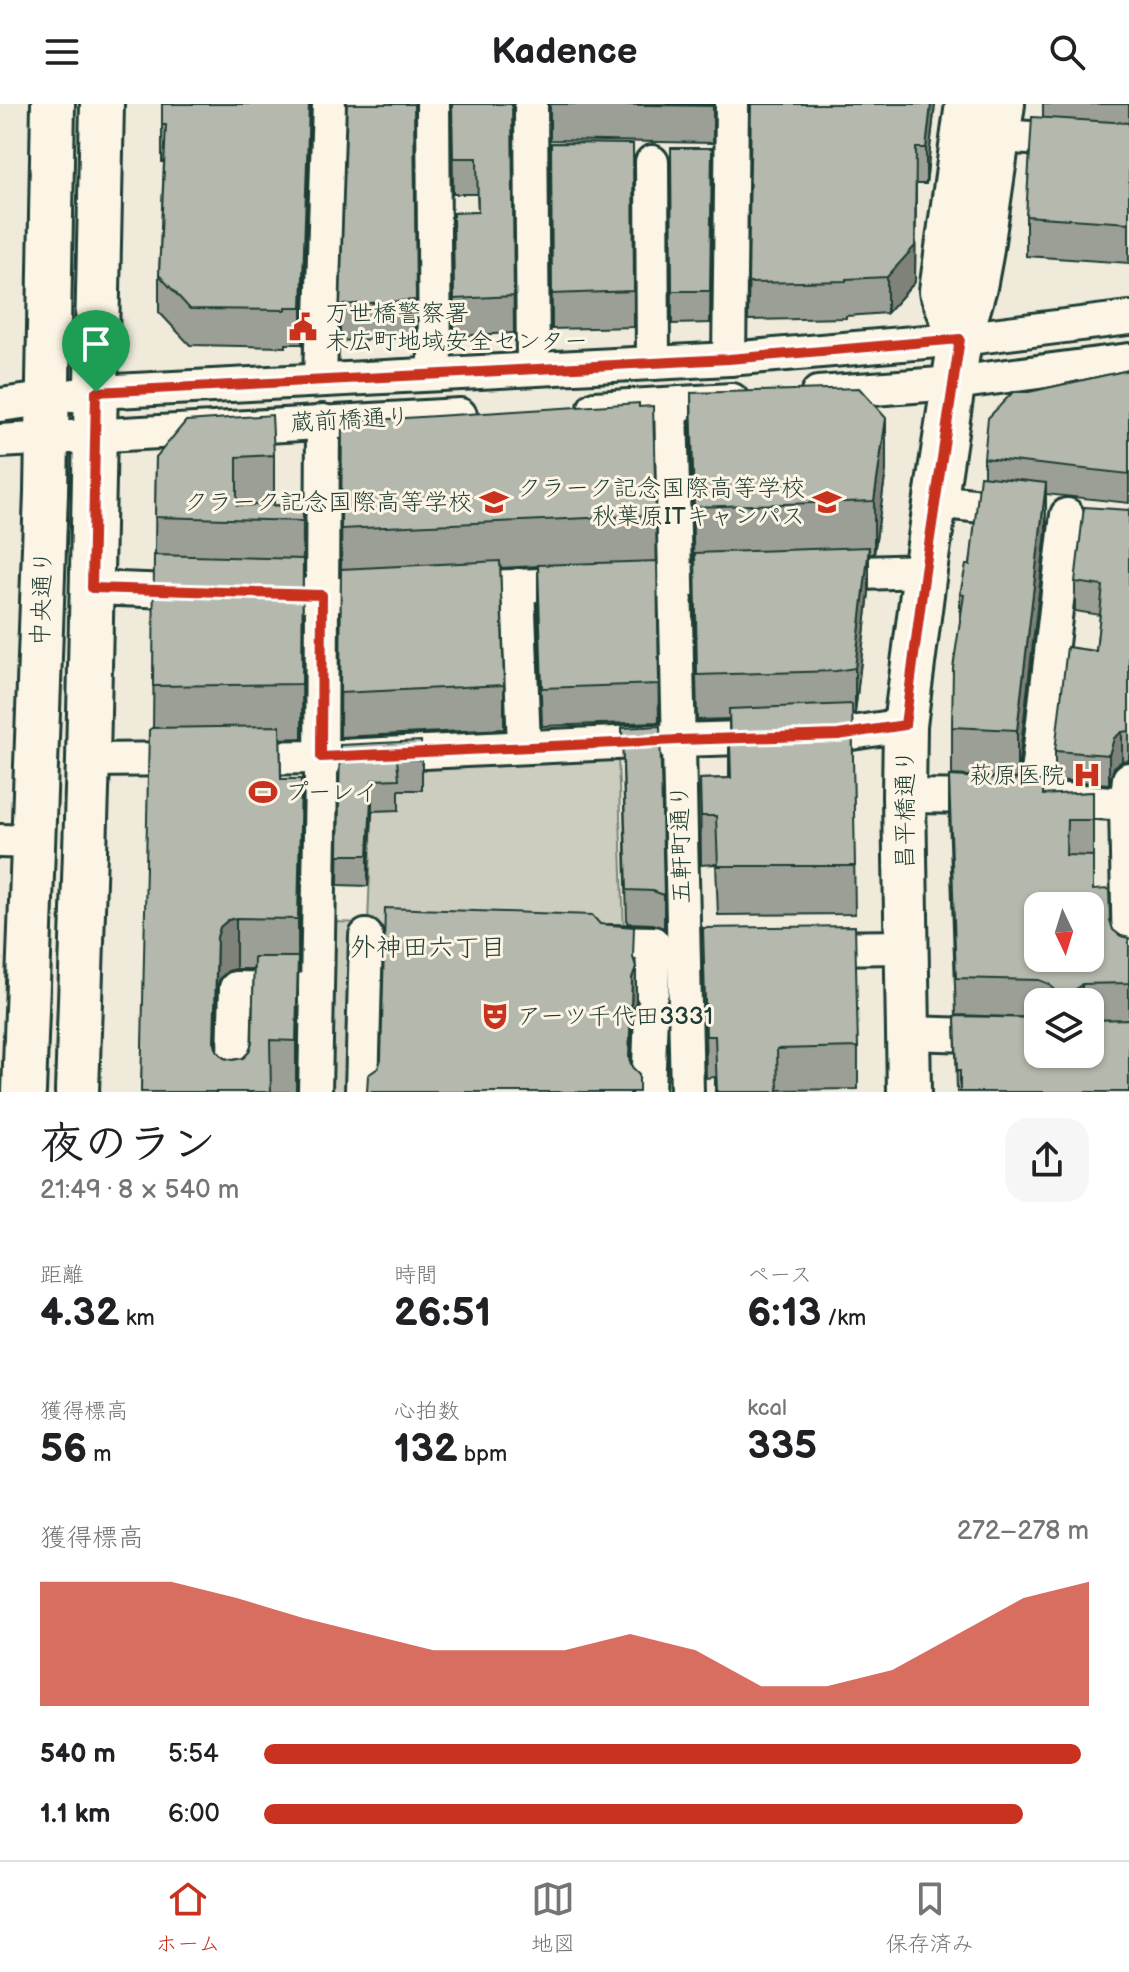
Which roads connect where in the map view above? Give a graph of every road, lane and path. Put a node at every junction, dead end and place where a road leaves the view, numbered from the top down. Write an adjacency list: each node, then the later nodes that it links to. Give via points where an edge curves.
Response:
1 (53, 104): 26 (main road, 中央通り)
2 (102, 104): 21 (main road, 中央通り)
3 (329, 104): 19 (street)
4 (433, 104): 18 (street)
5 (531, 104): 17 (street, via 544,159)
6 (732, 104): 11 (street)
7 (967, 104): 13 (main road, 昌平橋通り, via 941,291)
8 (1000, 120): 9 (street); 13 (main road, 昌平橋通り, via 981,255)
9 (1129, 144)
10 (620, 161): 11 (street)
11 (692, 162): 14 (street); 16 (street)
12 (1129, 318): 13 (street, 蔵前橋通り)
13 (960, 339): 14 (street, 蔵前橋通り); 20 (main road, 昌平橋通り)
14 (729, 359): 16 (street, 蔵前橋通り)
15 (1129, 360): 20 (street)
16 (653, 363): 17 (street, 蔵前橋通り)
17 (533, 369): 18 (street, 蔵前橋通り)
18 (435, 373): 19 (street, 蔵前橋通り)
19 (320, 378): 21 (street, 蔵前橋通り)
20 (954, 383): 22 (street); 30 (main road, 昌平橋通り)
21 (96, 392): 26 (street, 蔵前橋通り); 28 (main road, 中央通り)
22 (671, 404): 24 (street); 32 (street, 五軒町通り)
23 (0, 405): 26 (street, 蔵前橋通り)
24 (560, 410)
25 (497, 413): 27 (street, 蔵前橋通り)
26 (47, 418): 28 (street, 蔵前橋通り); 29 (street, 蔵前橋通り); 44 (main road, 中央通り)
27 (323, 421): 28 (street, 蔵前橋通り); 35 (street)
28 (95, 435): 34 (main road, 中央通り)
29 (0, 441)
30 (935, 501): 31 (main road, 昌平橋通り); 43 (street, via 1082,517)
31 (925, 571): 32 (street); 36 (main road, 昌平橋通り)
32 (675, 580): 33 (street); 37 (street, 五軒町通り)
33 (518, 585): 35 (street); 38 (street)
34 (92, 588): 35 (street); 40 (main road, 中央通り)
35 (322, 595): 39 (street)
36 (905, 725): 37 (street, via 838,735); 41 (main road, 昌平橋通り)
37 (679, 740): 38 (street); 59 (street, 五軒町通り, via 698,951)
38 (524, 747): 39 (street)
39 (321, 757): 40 (street); 50 (street)
40 (88, 760): 54 (main road, 中央通り)
41 (904, 796): 43 (street); 47 (main road, 昌平橋通り)
42 (1128, 796): 43 (street); 49 (street)
43 (1034, 799)
44 (17, 842): 53 (main road, 中央通り)
45 (366, 936): 57 (street)
46 (609, 942): 58 (street, via 653,943)
47 (907, 947): 48 (street); 51 (main road, 昌平橋通り)
48 (787, 949)
49 (1129, 957)
50 (317, 989): 55 (street, via 236,988); 56 (street)
51 (908, 1033): 52 (street); 60 (main road, 昌平橋通り)
52 (1024, 1037)
53 (24, 1092)
54 (77, 1092)
55 (233, 1092)
56 (315, 1092)
57 (362, 1092)
58 (648, 1092)
59 (687, 1092)
60 (909, 1092)

